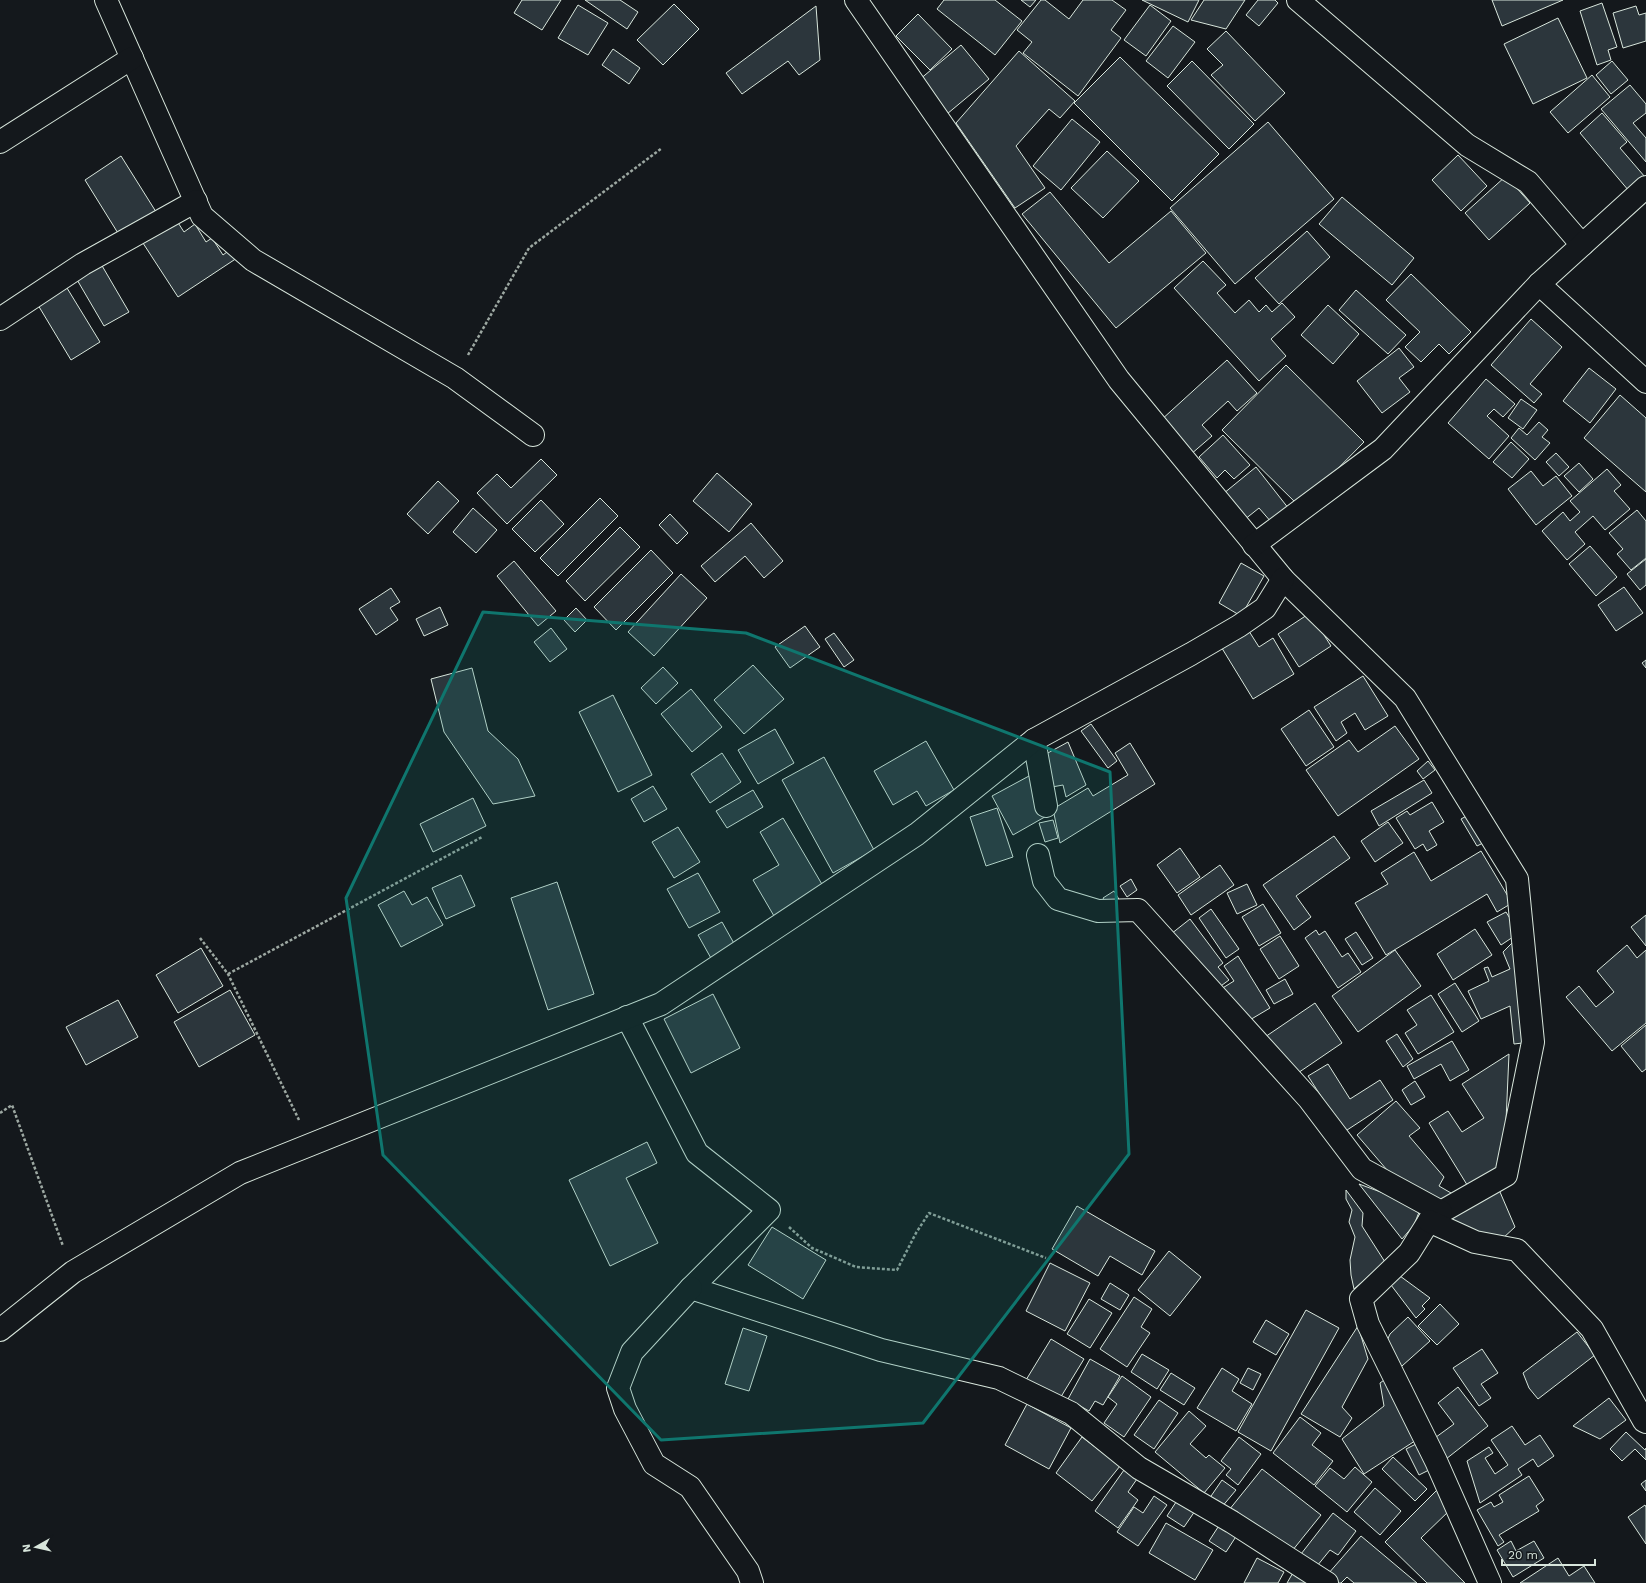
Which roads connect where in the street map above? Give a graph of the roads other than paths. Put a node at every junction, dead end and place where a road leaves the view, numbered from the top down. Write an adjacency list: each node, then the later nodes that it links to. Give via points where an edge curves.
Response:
1 (106, 0): 4 (street)
2 (856, 0): 13 (street, via 1119,380)
3 (1298, 0): 8 (street, via 1467,145 1528,182)
4 (132, 58): 5 (street); 7 (street)
5 (0, 142)
6 (1646, 187): 8 (street)
7 (196, 200): 10 (street, via 83,264); 12 (street, via 202,216 253,260 455,378)
8 (1582, 245): 9 (street)
9 (1539, 284): 11 (street); 13 (street, via 1383,449)
10 (0, 319)
11 (1646, 382)
12 (533, 435)
13 (1254, 545): 14 (street)
14 (1283, 579): 15 (street, via 1265,608 1240,626); 19 (street, via 1405,698 1517,879 1533,1042 1506,1175)
15 (1034, 740): 16 (street); 18 (street, via 917,834 660,1004)
16 (1046, 806)
17 (1038, 855): 19 (street, via 1044,881 1058,899 1098,911 1138,910 1309,1099 1362,1169)
18 (627, 1017): 20 (street, via 697,1153 769,1210); 21 (street, via 240,1173 73,1272)
19 (1435, 1217): 22 (street, via 1475,1242 1517,1250 1592,1329); 25 (street, via 1409,1253 1361,1300 1368,1324 1436,1461)
20 (691, 1288): 23 (street, via 632,1352 618,1388 625,1409 654,1464 690,1487 748,1571); 24 (street, via 881,1350 999,1378 1071,1413 1139,1468 1232,1522)
21 (0, 1330)
22 (1646, 1422)
23 (752, 1583)
24 (1327, 1583)
25 (1490, 1583)

